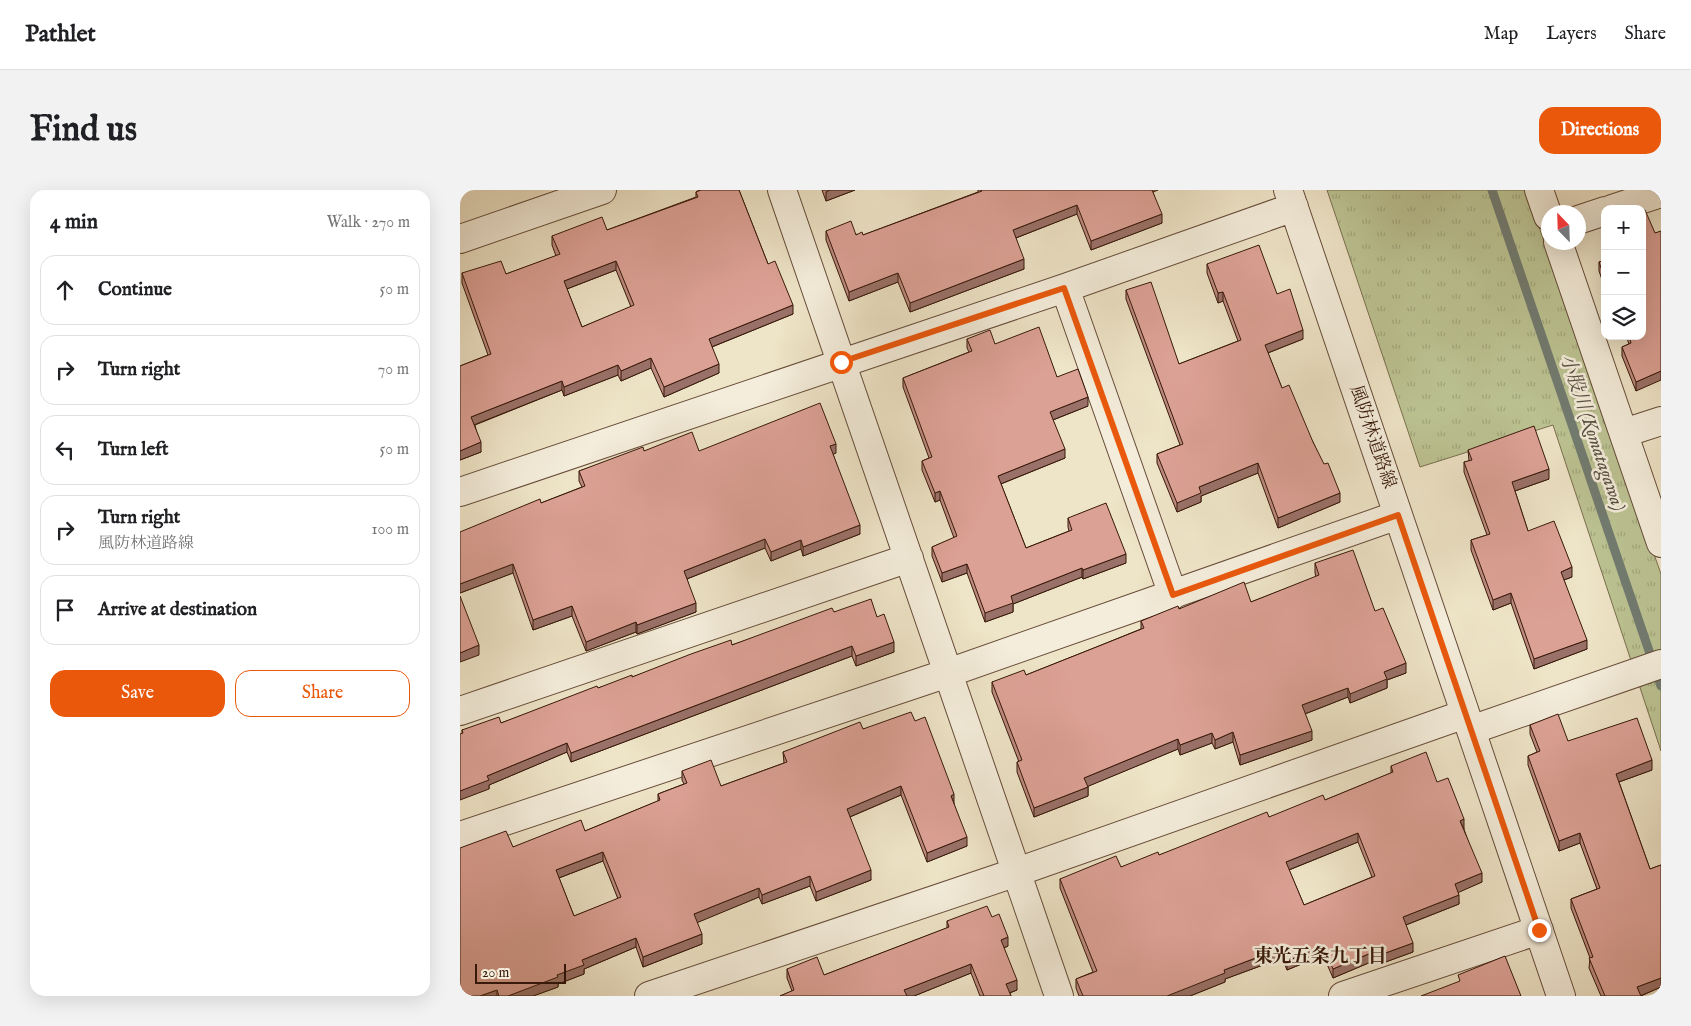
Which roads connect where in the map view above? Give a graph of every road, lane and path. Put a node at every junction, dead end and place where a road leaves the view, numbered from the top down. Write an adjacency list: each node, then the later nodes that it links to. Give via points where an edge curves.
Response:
1 (602, 190): 10 (street)
2 (782, 190): 13 (street)
3 (1539, 190): 6 (street)
4 (1661, 193): 7 (street)
5 (1291, 199): 12 (street); 17 (street, 風防林道路線)
6 (1544, 205)
7 (1624, 205)
8 (1601, 212): 9 (street)
9 (1586, 217)
10 (460, 239)
11 (1561, 250): 15 (street)
12 (1064, 288): 13 (street); 20 (street)
13 (841, 362): 16 (street); 19 (street)
14 (1661, 421): 15 (street)
15 (1624, 433): 18 (street)
16 (460, 492)
17 (1398, 515): 20 (street); 24 (street, 風防林道路線)
18 (1661, 543)
19 (909, 558): 22 (street); 23 (street)
20 (1173, 595): 22 (street)
21 (1648, 668): 24 (street)
22 (948, 672): 25 (street); 26 (street)
23 (460, 711)
24 (1468, 722): 26 (street); 27 (street, 風防林道路線)
25 (460, 836)
26 (1017, 872): 28 (street); 29 (street)
27 (1539, 930): 30 (street); 31 (street, 風防林道路線)
28 (649, 996)
29 (1059, 996)
30 (1342, 996)
31 (1561, 996)

